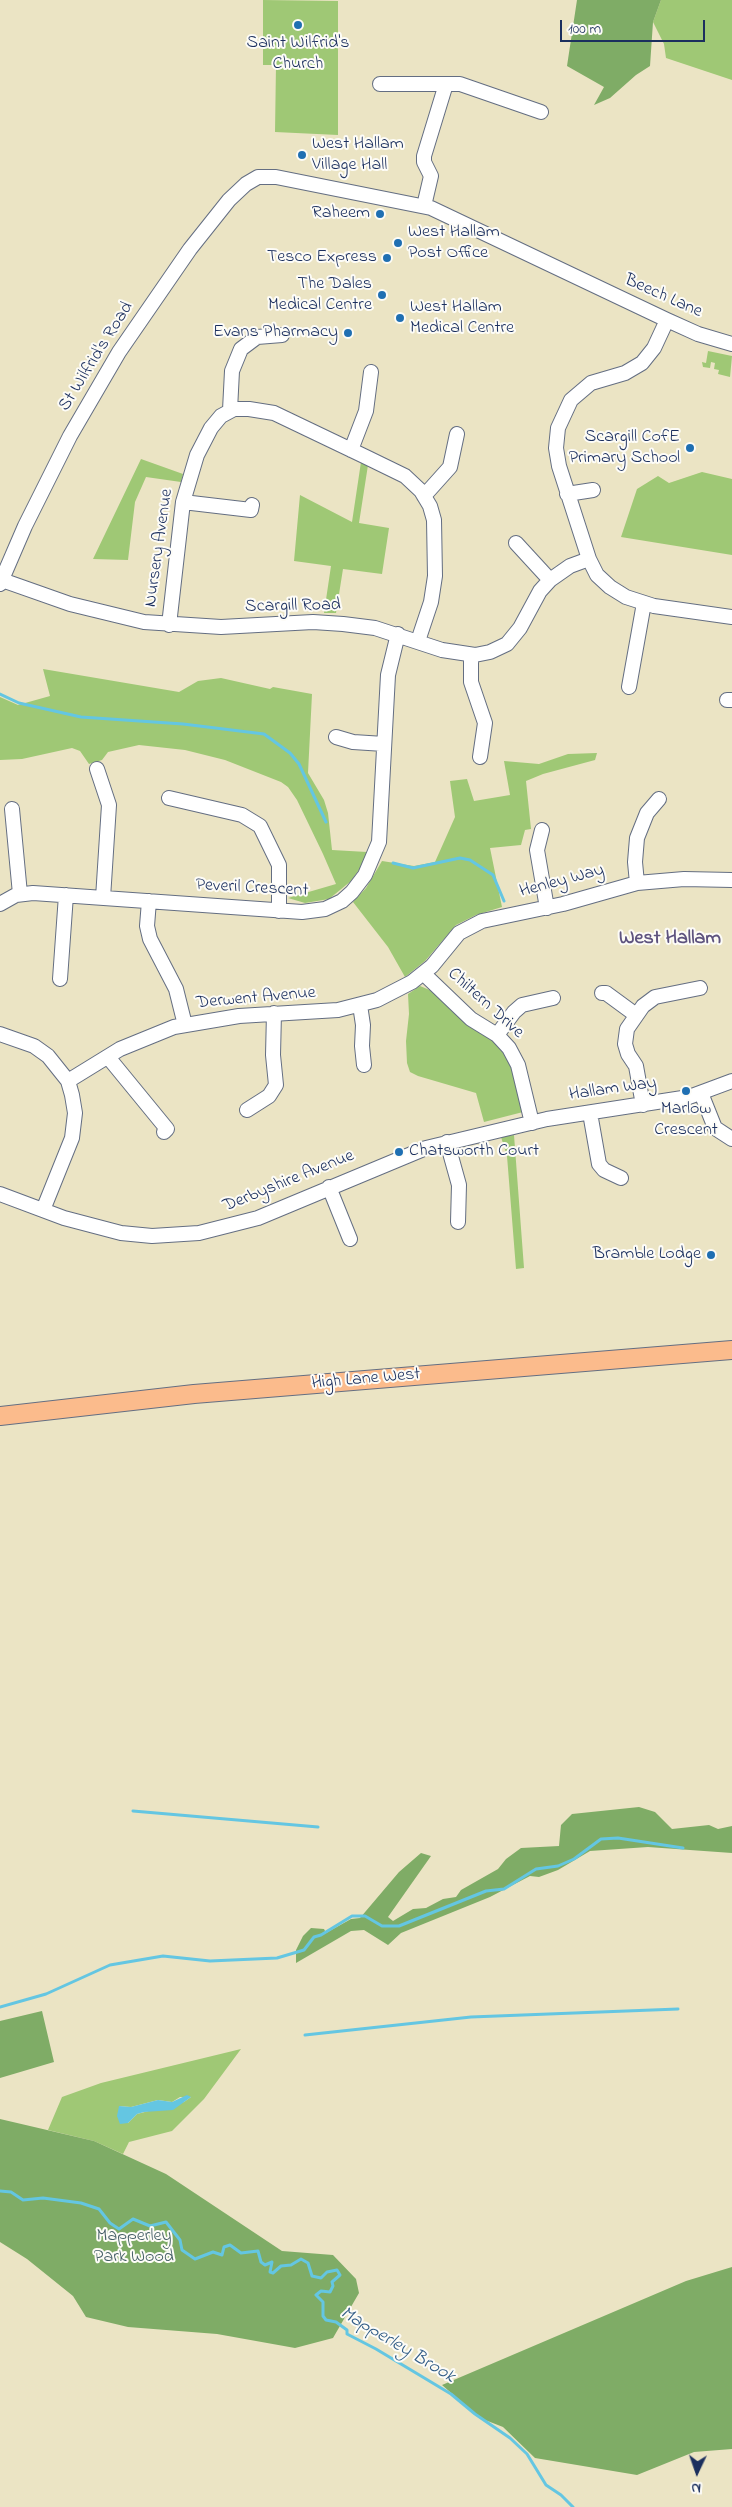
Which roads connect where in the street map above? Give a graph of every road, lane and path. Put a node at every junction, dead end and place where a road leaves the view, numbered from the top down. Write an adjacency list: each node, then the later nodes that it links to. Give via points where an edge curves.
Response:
1 (386, 81): 2 (street)
2 (446, 84): 3 (street, via 468,86); 5 (street, via 424,156 431,176)
3 (534, 113)
4 (262, 176): 5 (street, Beech Lane); 21 (street, St Wilfrid's Road, via 246,184 229,200 190,249 119,352 70,436)
5 (424, 206): 6 (street, Beech Lane)
6 (668, 320): 8 (street, Beech Lane, via 698,334); 14 (street, via 645,360 630,370 591,383 566,408 558,428 556,448)
7 (282, 334): 10 (street, via 257,337 241,349 232,371)
8 (732, 344)
9 (367, 380): 12 (street, via 364,416)
10 (230, 410): 12 (street, via 249,408 267,411); 16 (street, Nursery Avenue, via 216,421 202,444)
11 (454, 439): 15 (street, via 452,462 447,472)
12 (351, 450): 15 (street, via 405,476 417,485)
13 (594, 490): 14 (street)
14 (567, 494): 19 (street)
15 (424, 496): 26 (street, via 434,520 434,576 431,602)
16 (183, 502): 17 (street, via 251,510); 24 (street, Nursery Avenue)
17 (252, 505)
18 (516, 543): 20 (street, via 530,550)
19 (589, 558): 20 (street, Scargill Road); 22 (street, via 597,575 610,587)
20 (550, 580): 27 (street, Scargill Road, via 510,641 490,652)
21 (1, 582): 24 (street, Scargill Road, via 83,608)
22 (644, 603): 23 (street); 28 (street, via 637,672)
23 (732, 617)
24 (169, 625): 25 (street, Scargill Road, via 221,627 321,622)
25 (398, 634): 26 (street, Scargill Road); 30 (street, Peveril Crescent, via 388,674)
26 (418, 641): 27 (street, Scargill Road, via 442,650)
27 (471, 655): 31 (street, via 471,682 489,739)
28 (629, 687)
29 (334, 734): 30 (street, via 353,742)
30 (384, 744): 45 (street, Peveril Crescent, via 379,842 365,875 352,892 334,906 310,912)
31 (480, 757)
32 (97, 769): 41 (street, via 98,787 109,808)
33 (169, 798): 45 (street, via 187,796 242,815 260,826 278,865)
34 (652, 802): 38 (street, via 637,838)
35 (12, 809): 39 (street)
36 (537, 836): 44 (street)
37 (732, 880): 38 (street, Henley Way, via 684,879)
38 (637, 883): 44 (street, Henley Way)
39 (20, 894): 40 (street, Peveril Crescent); 43 (street, Peveril Crescent)
40 (66, 895): 41 (street, Peveril Crescent); 46 (street)
41 (103, 898): 42 (street, Peveril Crescent)
42 (149, 902): 45 (street, Peveril Crescent); 54 (street, via 150,938 173,983)
43 (0, 904)
44 (547, 908): 47 (street, Henley Way, via 468,927 448,944)
45 (279, 911)
46 (64, 970)
47 (424, 974): 51 (street, Derwent Avenue, via 391,994); 56 (street, Chiltern Drive, via 476,1024)
48 (700, 988): 53 (street, via 655,997)
49 (602, 993): 53 (street)
50 (553, 998): 56 (street, via 522,1005)
51 (360, 1005): 52 (street, Derwent Avenue, via 326,1011); 58 (street)
52 (274, 1013): 54 (street, Derwent Avenue); 63 (street, via 276,1084 269,1096)
53 (636, 1015): 62 (street, via 627,1028 625,1044 636,1066)
54 (185, 1024): 57 (street, Derwent Avenue, via 149,1036)
55 (0, 1034): 59 (street, via 43,1052)
56 (497, 1035): 65 (street, Chiltern Drive, via 518,1065)
57 (108, 1057): 59 (street, Derwent Avenue); 66 (street, via 168,1129)
58 (364, 1065)
59 (68, 1081): 72 (street, via 74,1105 73,1132)
60 (732, 1081): 61 (street, Hallam Way)
61 (700, 1093): 62 (street, Hallam Way); 67 (street, via 715,1128)
62 (643, 1105): 64 (street, Hallam Way)
63 (247, 1110)
64 (590, 1113): 65 (street, Hallam Way); 69 (street, via 597,1159)
65 (532, 1123): 68 (street, Derbyshire Avenue)
66 (164, 1132)
67 (732, 1139)
68 (447, 1142): 70 (street, Derbyshire Avenue); 73 (street, via 459,1185)
69 (612, 1176)
70 (329, 1187): 72 (street, Derbyshire Avenue, via 258,1218 218,1230 189,1234 152,1236 121,1233); 74 (street, via 347,1217)
71 (0, 1194): 72 (street, Derbyshire Avenue)
72 (43, 1210)
73 (458, 1222)
74 (350, 1239)
75 (732, 1350): 76 (main road, High Lane West, via 194,1394)
76 (0, 1416)

